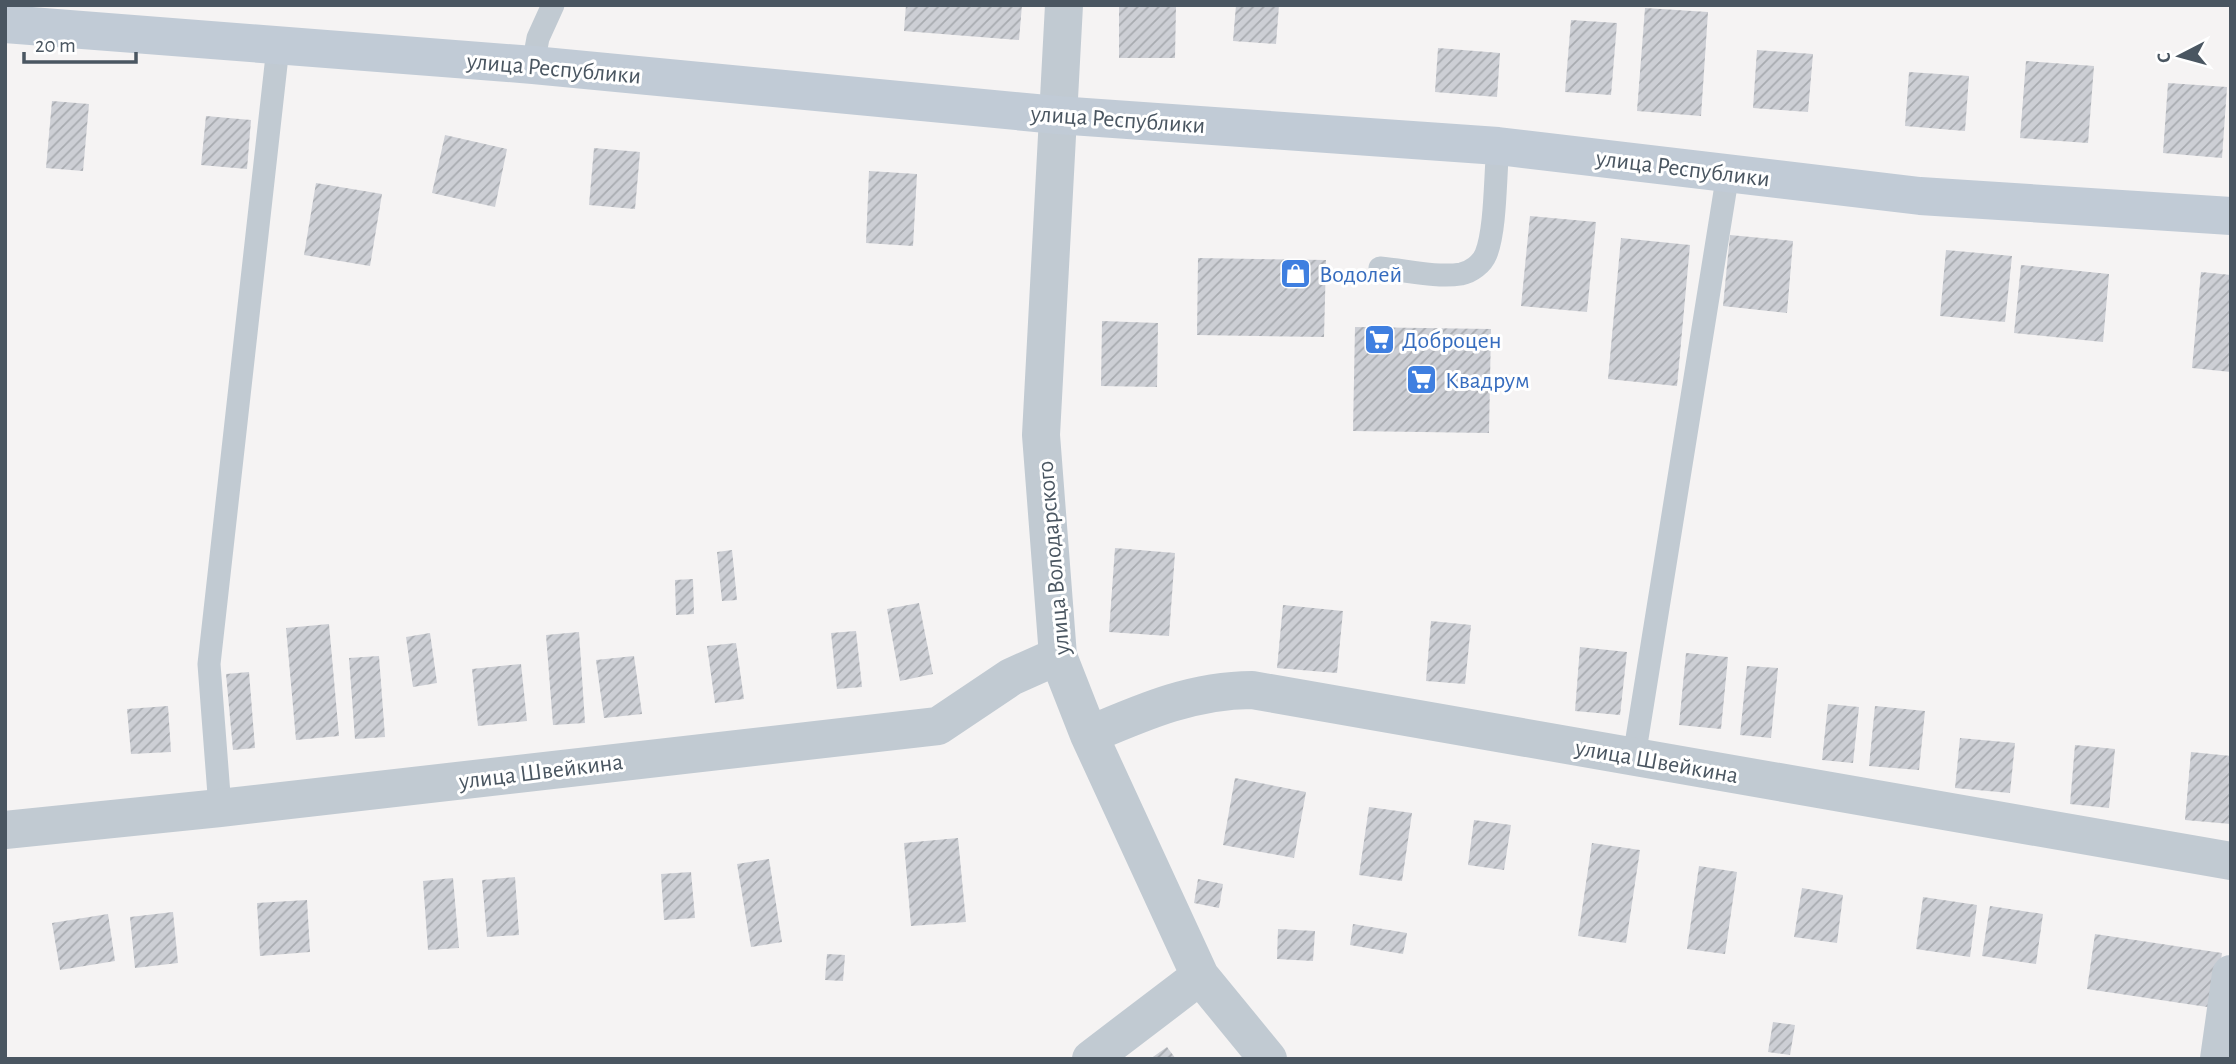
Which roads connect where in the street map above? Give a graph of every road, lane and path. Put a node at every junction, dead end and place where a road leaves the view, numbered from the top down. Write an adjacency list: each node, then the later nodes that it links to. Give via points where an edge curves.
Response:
1 (553, 5): 5 (lane, via 538,38)
2 (1064, 5): 6 (street, улица Володарского)
3 (5, 24): 4 (main road, улица Республики)
4 (278, 47): 5 (main road, улица Республики); 14 (lane, via 209,664)
5 (533, 65): 6 (main road, улица Республики)
6 (1057, 115): 7 (main road, улица Республики); 11 (street, улица Володарского, via 1041,435)
7 (1498, 146): 8 (main road, улица Республики); 10 (lane, via 1489,240 1486,256 1477,267 1451,275)
8 (1728, 173): 9 (main road, улица Республики, via 1920,197); 13 (lane)
9 (2231, 216)
10 (1380, 268)
11 (1058, 656): 12 (street, улица Володарского); 14 (street, улица Швейкина, via 1011,677 938,726)
12 (1089, 735): 13 (street, улица Швейкина, via 1175,701 1224,690 1252,690); 18 (street, улица Володарского)
13 (1634, 757): 16 (street, улица Швейкина)
14 (220, 808): 15 (street, улица Швейкина)
15 (5, 830)
16 (2231, 862)
17 (2231, 974): 21 (street)
18 (1200, 976): 19 (street); 20 (street, улица Володарского)
19 (1091, 1059)
20 (1268, 1059)
21 (2219, 1059)

